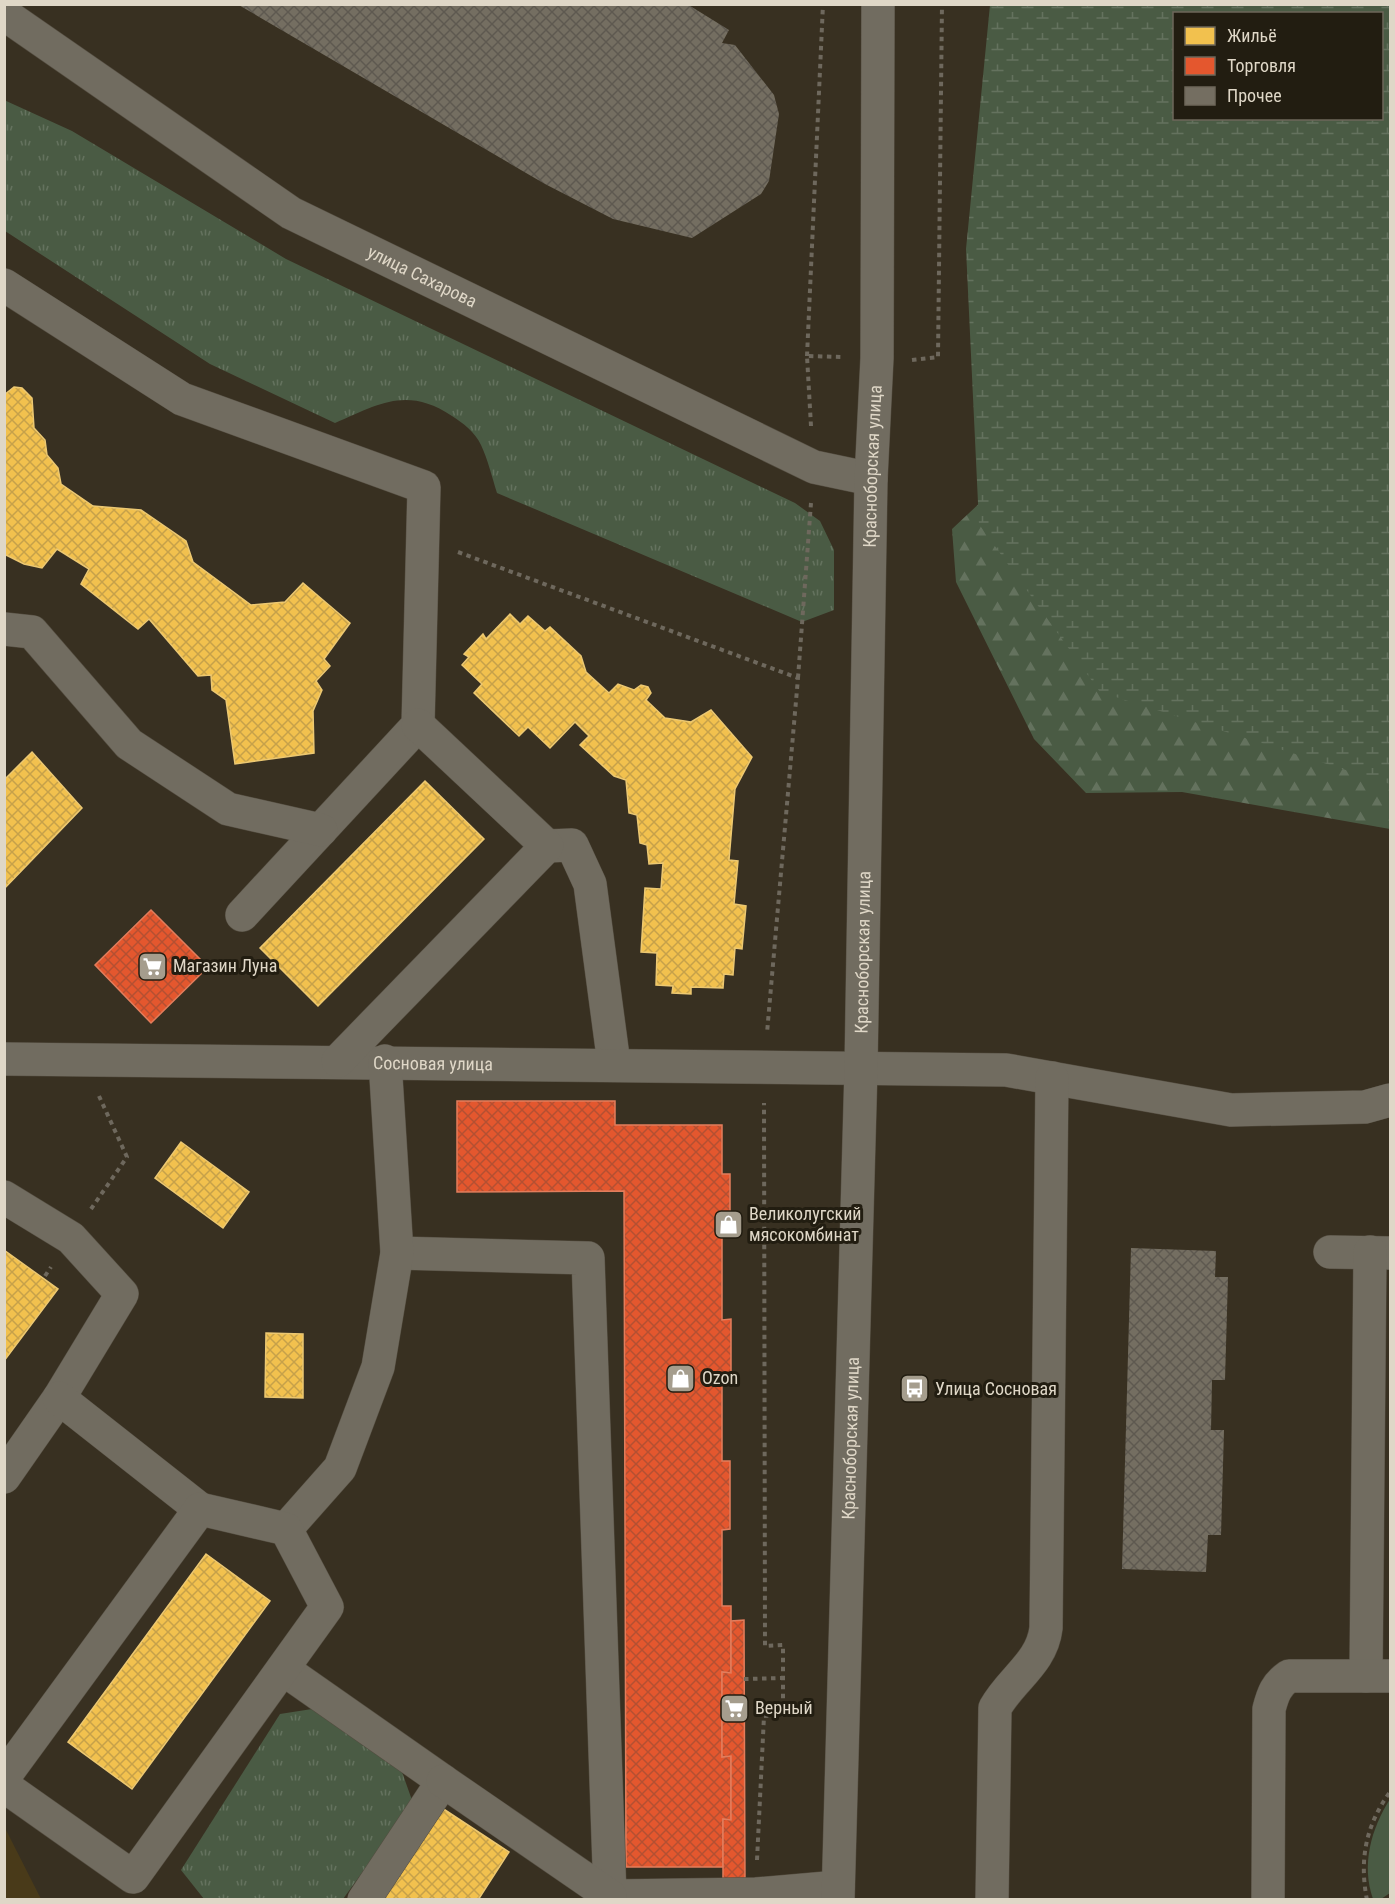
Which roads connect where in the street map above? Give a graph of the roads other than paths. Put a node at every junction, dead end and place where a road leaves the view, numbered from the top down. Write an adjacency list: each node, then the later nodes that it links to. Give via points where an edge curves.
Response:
1 (878, 4): 4 (street, Красноборская улица, via 877,358)
2 (4, 14): 4 (street, улица Сахарова, via 291,213 814,467)
3 (4, 285): 6 (street, via 182,399 424,487)
4 (871, 479): 14 (street, Красноборская улица)
5 (4, 629): 7 (street, via 32,632 129,744 228,809)
6 (418, 725): 7 (street); 8 (street)
7 (321, 830): 9 (street)
8 (546, 846): 11 (street); 13 (street, via 572,845 590,884)
9 (242, 915)
10 (4, 1059): 11 (street, Сосновая улица)
11 (338, 1061): 12 (street, Сосновая улица)
12 (385, 1061): 13 (street, Сосновая улица); 20 (street)
13 (614, 1064): 14 (street, Сосновая улица)
14 (861, 1068): 15 (street, Сосновая улица, via 1006,1070); 30 (street, Красноборская улица)
15 (1052, 1078): 16 (street, Сосновая улица, via 1231,1110 1365,1107); 33 (street, via 1046,1628 1040,1654 1010,1685 995,1708)
16 (1390, 1100)
17 (4, 1197): 21 (street, via 71,1238 122,1294)
18 (1330, 1252): 19 (street)
19 (1380, 1252): 26 (street)
20 (397, 1253): 24 (street, via 378,1367 340,1468); 31 (street, via 588,1258)
21 (59, 1398): 22 (street); 23 (street)
22 (4, 1477)
23 (200, 1509): 24 (street); 27 (street)
24 (286, 1529): 25 (street, via 327,1608)
25 (283, 1669): 28 (street); 29 (street, via 133,1877)
26 (1378, 1676): 34 (street, via 1289,1676 1274,1693 1269,1709)
27 (4, 1777)
28 (443, 1781): 31 (street); 32 (street)
29 (4, 1786)
30 (838, 1893): 31 (street)
31 (610, 1896)
32 (364, 1899)
33 (992, 1899)
34 (1268, 1899)

